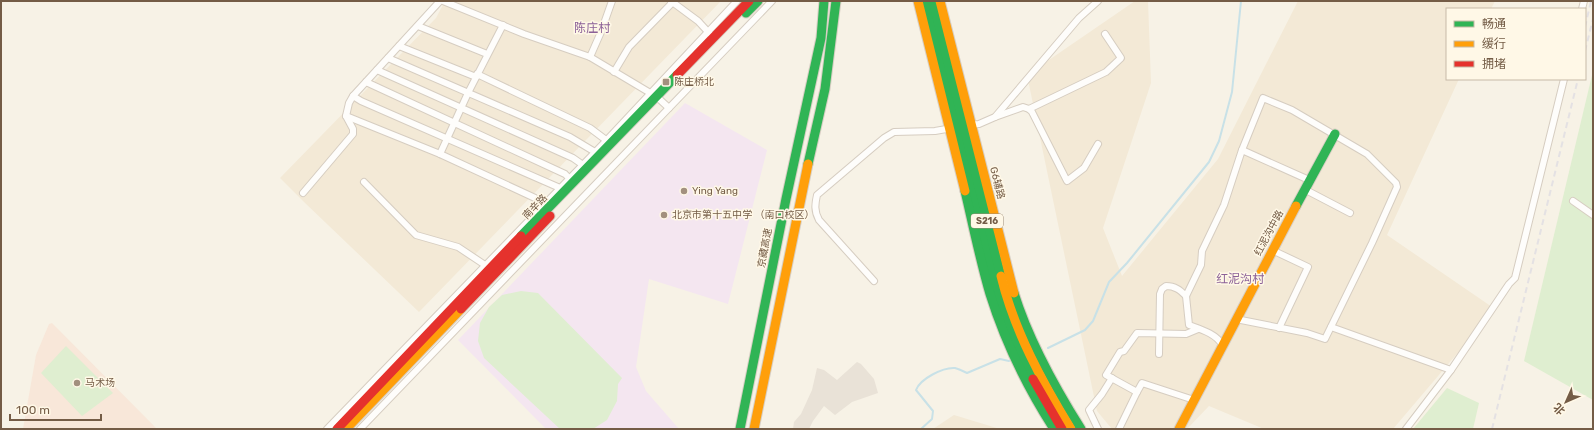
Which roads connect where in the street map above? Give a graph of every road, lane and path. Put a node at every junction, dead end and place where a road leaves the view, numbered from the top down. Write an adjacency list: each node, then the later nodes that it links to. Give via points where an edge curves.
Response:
1 (612, 1): 21 (street, via 602,32)
2 (737, 1): 18 (street)
3 (749, 1): 18 (main road, 南辛路)
4 (758, 1): 30 (main road, 南辛路)
5 (772, 1): 32 (street)
6 (824, 1): 74 (main road, 京藏高速, via 821,38)
7 (836, 1): 75 (main road, via 825,89)
8 (918, 1): 37 (main road, G6辅路 / S216)
9 (926, 1): 37 (main road, G6辅路 / S216)
10 (933, 1): 37 (main road, G6辅路 / S216)
11 (940, 1): 37 (main road, G6辅路 / S216)
12 (1098, 1): 35 (street, via 1078,18)
13 (445, 2): 15 (street); 16 (street)
14 (673, 2): 18 (street, via 698,21); 24 (street, via 629,47)
15 (503, 25): 20 (street); 21 (street)
16 (418, 26): 19 (street); 20 (street)
17 (1105, 34): 33 (street, via 1121,58 1106,72)
18 (710, 35): 30 (main road, 南辛路)
19 (399, 46): 22 (street); 25 (street)
20 (487, 54): 25 (street)
21 (590, 57): 24 (street)
22 (388, 58): 23 (street); 28 (street)
23 (377, 70): 27 (street); 31 (street)
24 (614, 72): 30 (street)
25 (476, 75): 28 (street); 40 (street, via 590,128)
26 (1564, 80): 67 (street, via 1515,278)
27 (366, 82): 29 (street); 36 (street)
28 (468, 93): 31 (street); 43 (street, via 570,137)
29 (353, 96): 34 (street); 39 (street)
30 (656, 97): 32 (street); 40 (street); 71 (main road, 南辛路)
31 (461, 108): 36 (street); 45 (street)
32 (669, 108): 73 (street)
33 (1029, 109): 35 (street, via 1023,107); 41 (street, via 1067,181 1084,168)
34 (346, 116): 44 (street); 51 (street, via 353,134)
35 (995, 117): 37 (street, via 979,124)
36 (454, 123): 39 (street); 46 (street)
37 (960, 127): 58 (street, via 935,131 894,132 817,195 815,213 819,220); 76 (main road, G6辅路 / S216, via 981,263 1001,325 1019,369); 77 (main road, G6辅路 / S216, via 988,261 1008,323 1026,366); 78 (main road, G6辅路 / S216, via 1014,320 1033,362); 79 (main road, G6辅路 / S216, via 1022,317 1062,400)
38 (1335, 134): 42 (street, via 1278,103 1263,98); 47 (main road, 红泥沟中路); 61 (street, via 1367,154 1397,187)
39 (447, 139): 44 (street); 49 (street)
40 (606, 140): 43 (street)
41 (1098, 144)
42 (1242, 150): 47 (street); 59 (street, via 1224,205 1202,251 1200,265)
43 (595, 152): 45 (street)
44 (440, 154): 53 (street)
45 (583, 164): 46 (street)
46 (569, 178): 49 (street)
47 (1309, 180): 50 (main road, 红泥沟中路)
48 (364, 182): 57 (street, via 416,235 458,247)
49 (560, 188): 53 (street)
50 (1304, 189): 54 (street); 56 (main road, 红泥沟中路)
51 (303, 193)
52 (1573, 201): 55 (street)
53 (544, 204): 57 (street)
54 (1350, 213)
55 (1593, 215)
56 (1272, 250): 60 (main road, 红泥沟中路); 63 (street, via 1308,267)
57 (485, 265): 71 (street)
58 (874, 281)
59 (1186, 296): 62 (street, via 1190,325); 64 (street, via 1172,286 1162,289)
60 (1236, 319): 63 (street); 65 (main road, 红泥沟中路)
61 (1331, 327): 63 (street, via 1325,339); 67 (street)
62 (1198, 328): 64 (street, via 1186,334); 65 (street, via 1220,340)
63 (1280, 328)
64 (1159, 334): 66 (street); 68 (street, via 1137,333 1124,351 1120,352 1106,375)
65 (1222, 345): 70 (main road, 红泥沟中路)
66 (1159, 354)
67 (1451, 370): 83 (street)
68 (1112, 378): 69 (street); 80 (street, via 1089,410)
69 (1137, 392): 70 (street, via 1142,383); 81 (street)
70 (1194, 400): 82 (main road, 红泥沟中路)
71 (343, 426): 72 (street)
72 (327, 429)
73 (360, 429)
74 (740, 429)
75 (754, 429)
76 (1054, 429)
77 (1062, 429)
78 (1071, 429)
79 (1081, 429)
80 (1098, 429)
81 (1119, 429)
82 (1179, 429)
83 (1406, 429)

